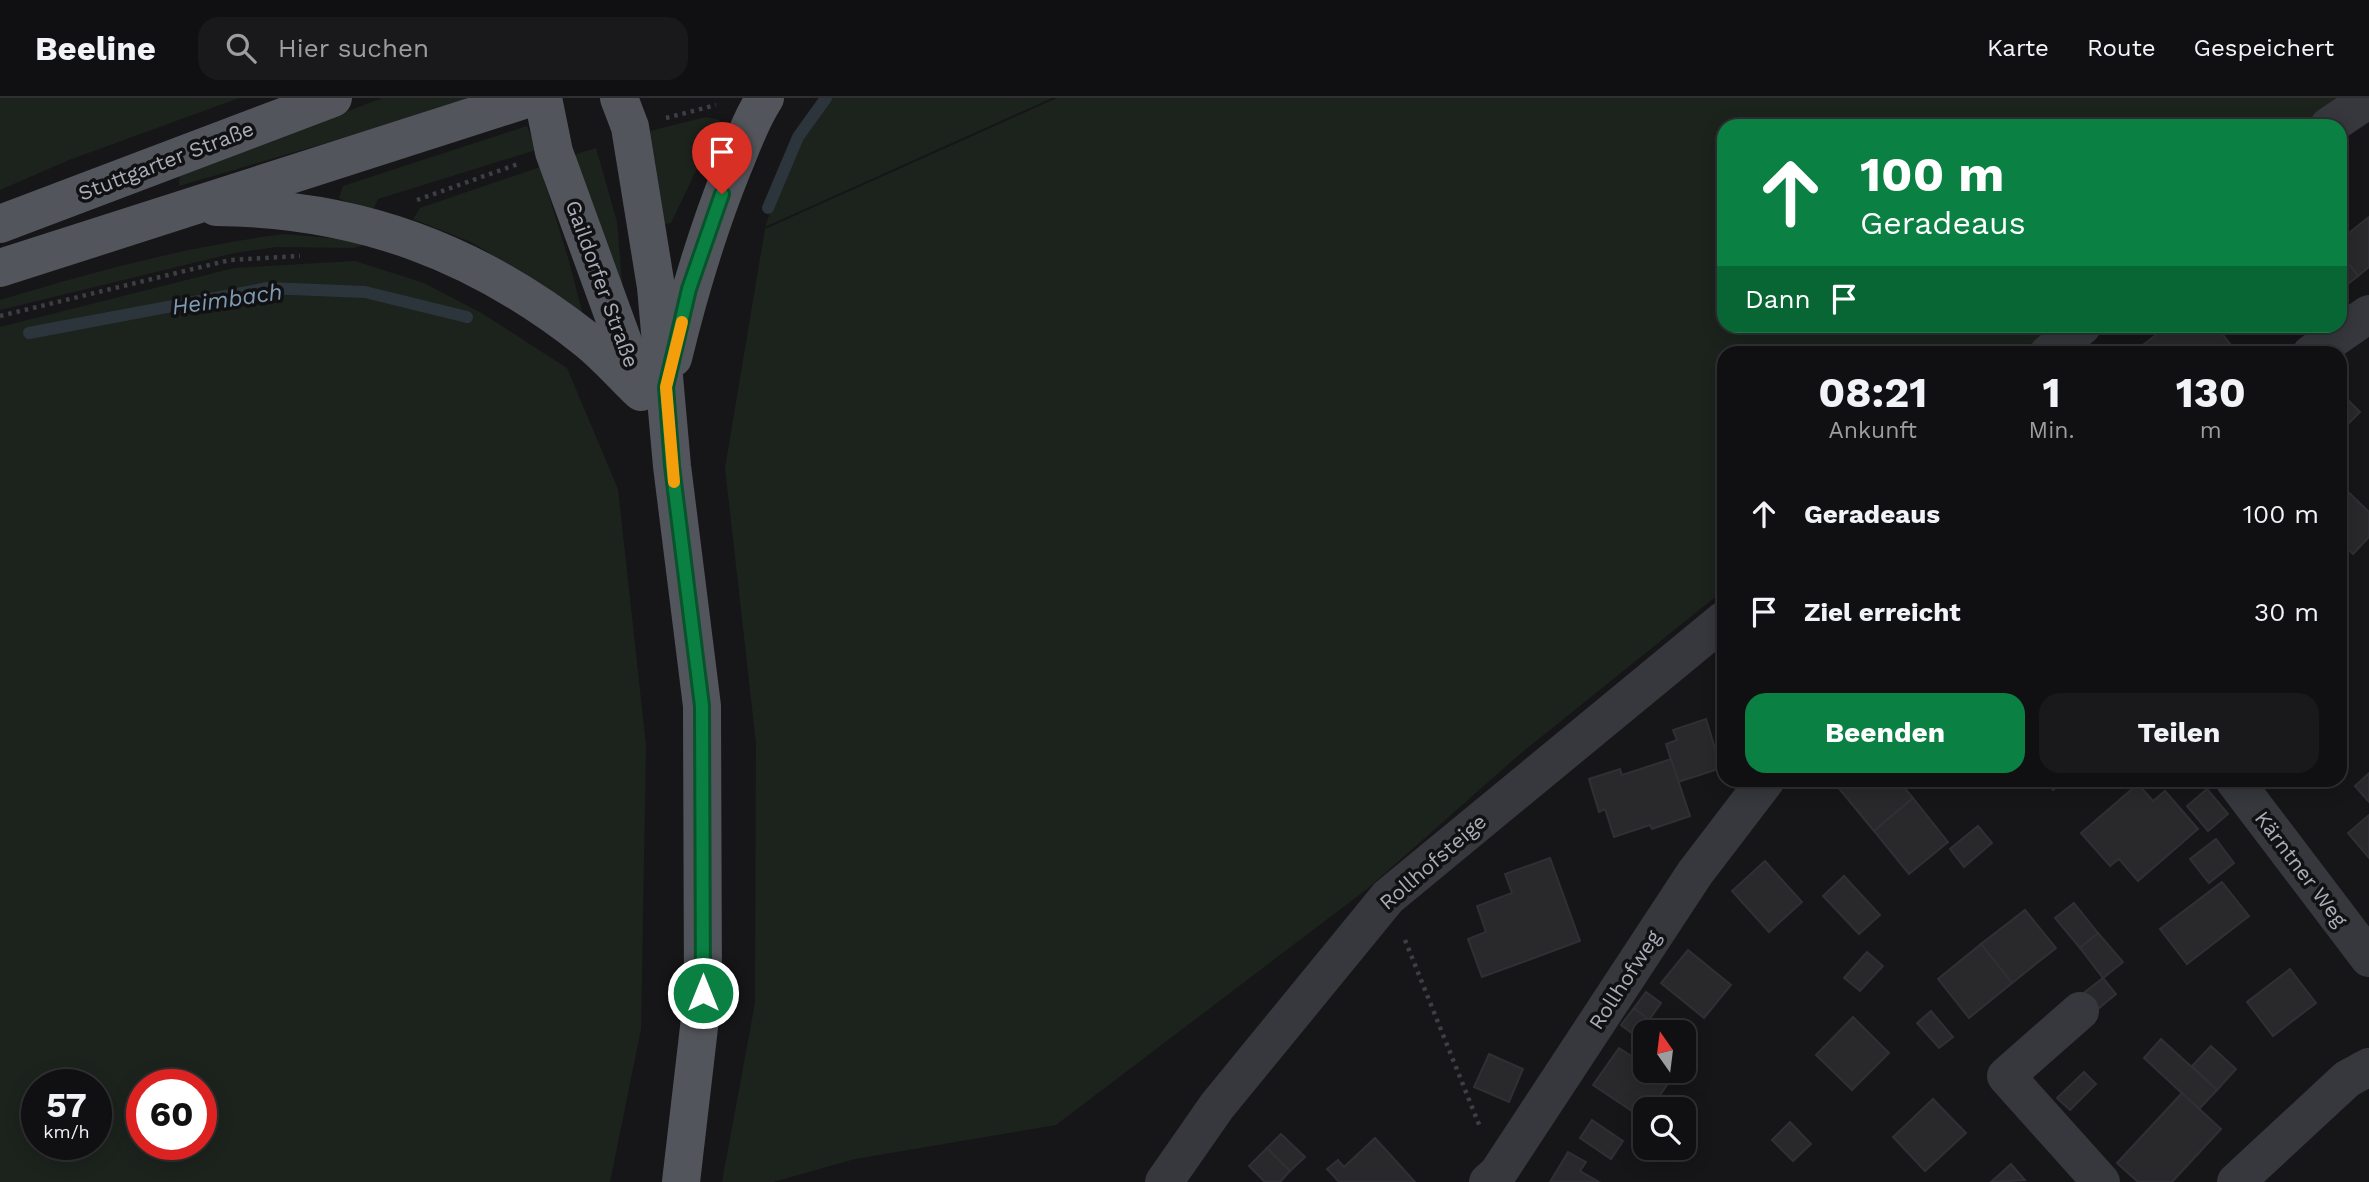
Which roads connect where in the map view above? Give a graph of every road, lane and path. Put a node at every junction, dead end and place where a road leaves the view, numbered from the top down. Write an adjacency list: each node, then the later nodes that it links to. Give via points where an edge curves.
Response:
1 (332, 98): 9 (main road, Stuttgarter Straße)
2 (530, 98): 8 (main road)
3 (543, 98): 17 (main road, Gaildorfer Straße, via 554,152)
4 (619, 98): 17 (main road, Gaildorfer Straße, via 630,127 656,287)
5 (765, 98): 17 (main road, via 722,194)
6 (2369, 99): 7 (street)
7 (2339, 119)
8 (184, 207): 10 (main road); 17 (main road, via 257,207 330,216 389,230 468,262 531,299)
9 (0, 224)
10 (0, 268)
11 (2369, 314): 12 (street)
12 (2347, 329)
13 (2074, 333): 15 (street)
14 (2341, 333): 16 (street)
15 (2058, 346)
16 (2323, 346)
17 (654, 390): 26 (main road, Gaildorfer Straße, via 672,466 702,706 703,993)
18 (1717, 626): 21 (street, Rollhofsteige)
19 (1761, 787): 25 (street, Rollhofweg, via 1695,873)
20 (2239, 787): 22 (street, Kärntner Weg)
21 (1388, 897): 25 (path); 27 (street, Rollhofsteige, via 1217,1106)
22 (2369, 958)
23 (2080, 1011): 28 (street, via 2006,1076)
24 (2369, 1068): 29 (street, via 2347,1079)
25 (1496, 1179)
26 (681, 1182)
27 (1164, 1182)
28 (2101, 1182)
29 (2236, 1182)

